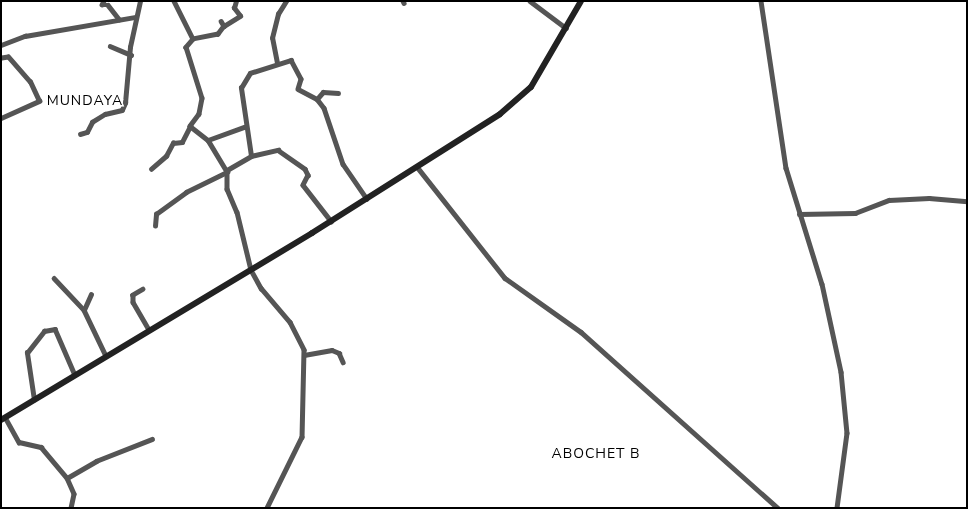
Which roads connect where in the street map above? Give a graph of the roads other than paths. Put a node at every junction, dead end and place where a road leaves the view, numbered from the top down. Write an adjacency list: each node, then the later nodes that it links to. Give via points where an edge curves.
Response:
1 (104, 1): 10 (street, via 102,5 108,5)
2 (140, 1): 9 (street)
3 (174, 1): 14 (street)
4 (286, 1): 19 (street, via 278,14 272,38)
5 (530, 1): 13 (street)
6 (581, 1): 13 (main road)
7 (761, 1): 33 (street, via 770,77 786,168)
8 (234, 2): 12 (street, via 240,16)
9 (135, 17): 10 (street); 17 (street)
10 (119, 19): 15 (street, via 25,36)
11 (221, 21): 12 (street)
12 (224, 26): 14 (street, via 218,34)
13 (566, 28): 28 (main road, via 525,94)
14 (193, 39): 23 (street, via 186,45 186,56 202,98 199,114)
15 (1, 45)
16 (110, 46): 17 (street)
17 (131, 55): 25 (street, via 122,110 105,114 92,122 87,132)
18 (1, 57): 22 (street, via 8,57 30,82 39,101)
19 (277, 62): 21 (street, via 291,60 301,80 298,89); 24 (street, via 246,77 241,88)
20 (338, 93): 21 (street, via 323,92)
21 (317, 99): 31 (street, via 340,147 343,164)
22 (1, 118)
23 (190, 126): 26 (street); 29 (street, via 182,142 173,143 166,156)
24 (244, 127): 26 (street); 27 (street)
25 (80, 134)
26 (208, 140): 30 (street)
27 (251, 156): 30 (street); 34 (street, via 278,150 297,161 308,172 303,185)
28 (418, 168): 31 (main road); 52 (street, via 505,278 582,332)
29 (151, 169)
30 (227, 171): 35 (street, via 186,192 156,214); 36 (street, via 227,189 237,212)
31 (367, 199): 34 (main road)
32 (967, 201): 33 (street, via 902,199 855,212)
33 (799, 214): 53 (street, via 822,284 846,411)
34 (331, 221): 36 (main road)
35 (155, 226)
36 (251, 270): 41 (main road); 42 (street, via 261,288 290,322)
37 (54, 278): 40 (street)
38 (143, 289): 41 (street, via 133,295 133,302)
39 (92, 294): 40 (street)
40 (84, 310): 43 (street)
41 (149, 330): 43 (main road)
42 (304, 355): 44 (street, via 332,350 339,353); 51 (street, via 302,437)
43 (106, 356): 45 (main road)
44 (343, 362)
45 (75, 375): 46 (main road); 46 (street, via 55,329 44,331 27,353)
46 (34, 400): 47 (main road)
47 (3, 419): 49 (street, via 19,442 41,447)
48 (152, 439): 49 (street, via 96,461)
49 (67, 478): 50 (street, via 74,494)
50 (71, 508)
51 (267, 508)
52 (778, 508)
53 (837, 508)

